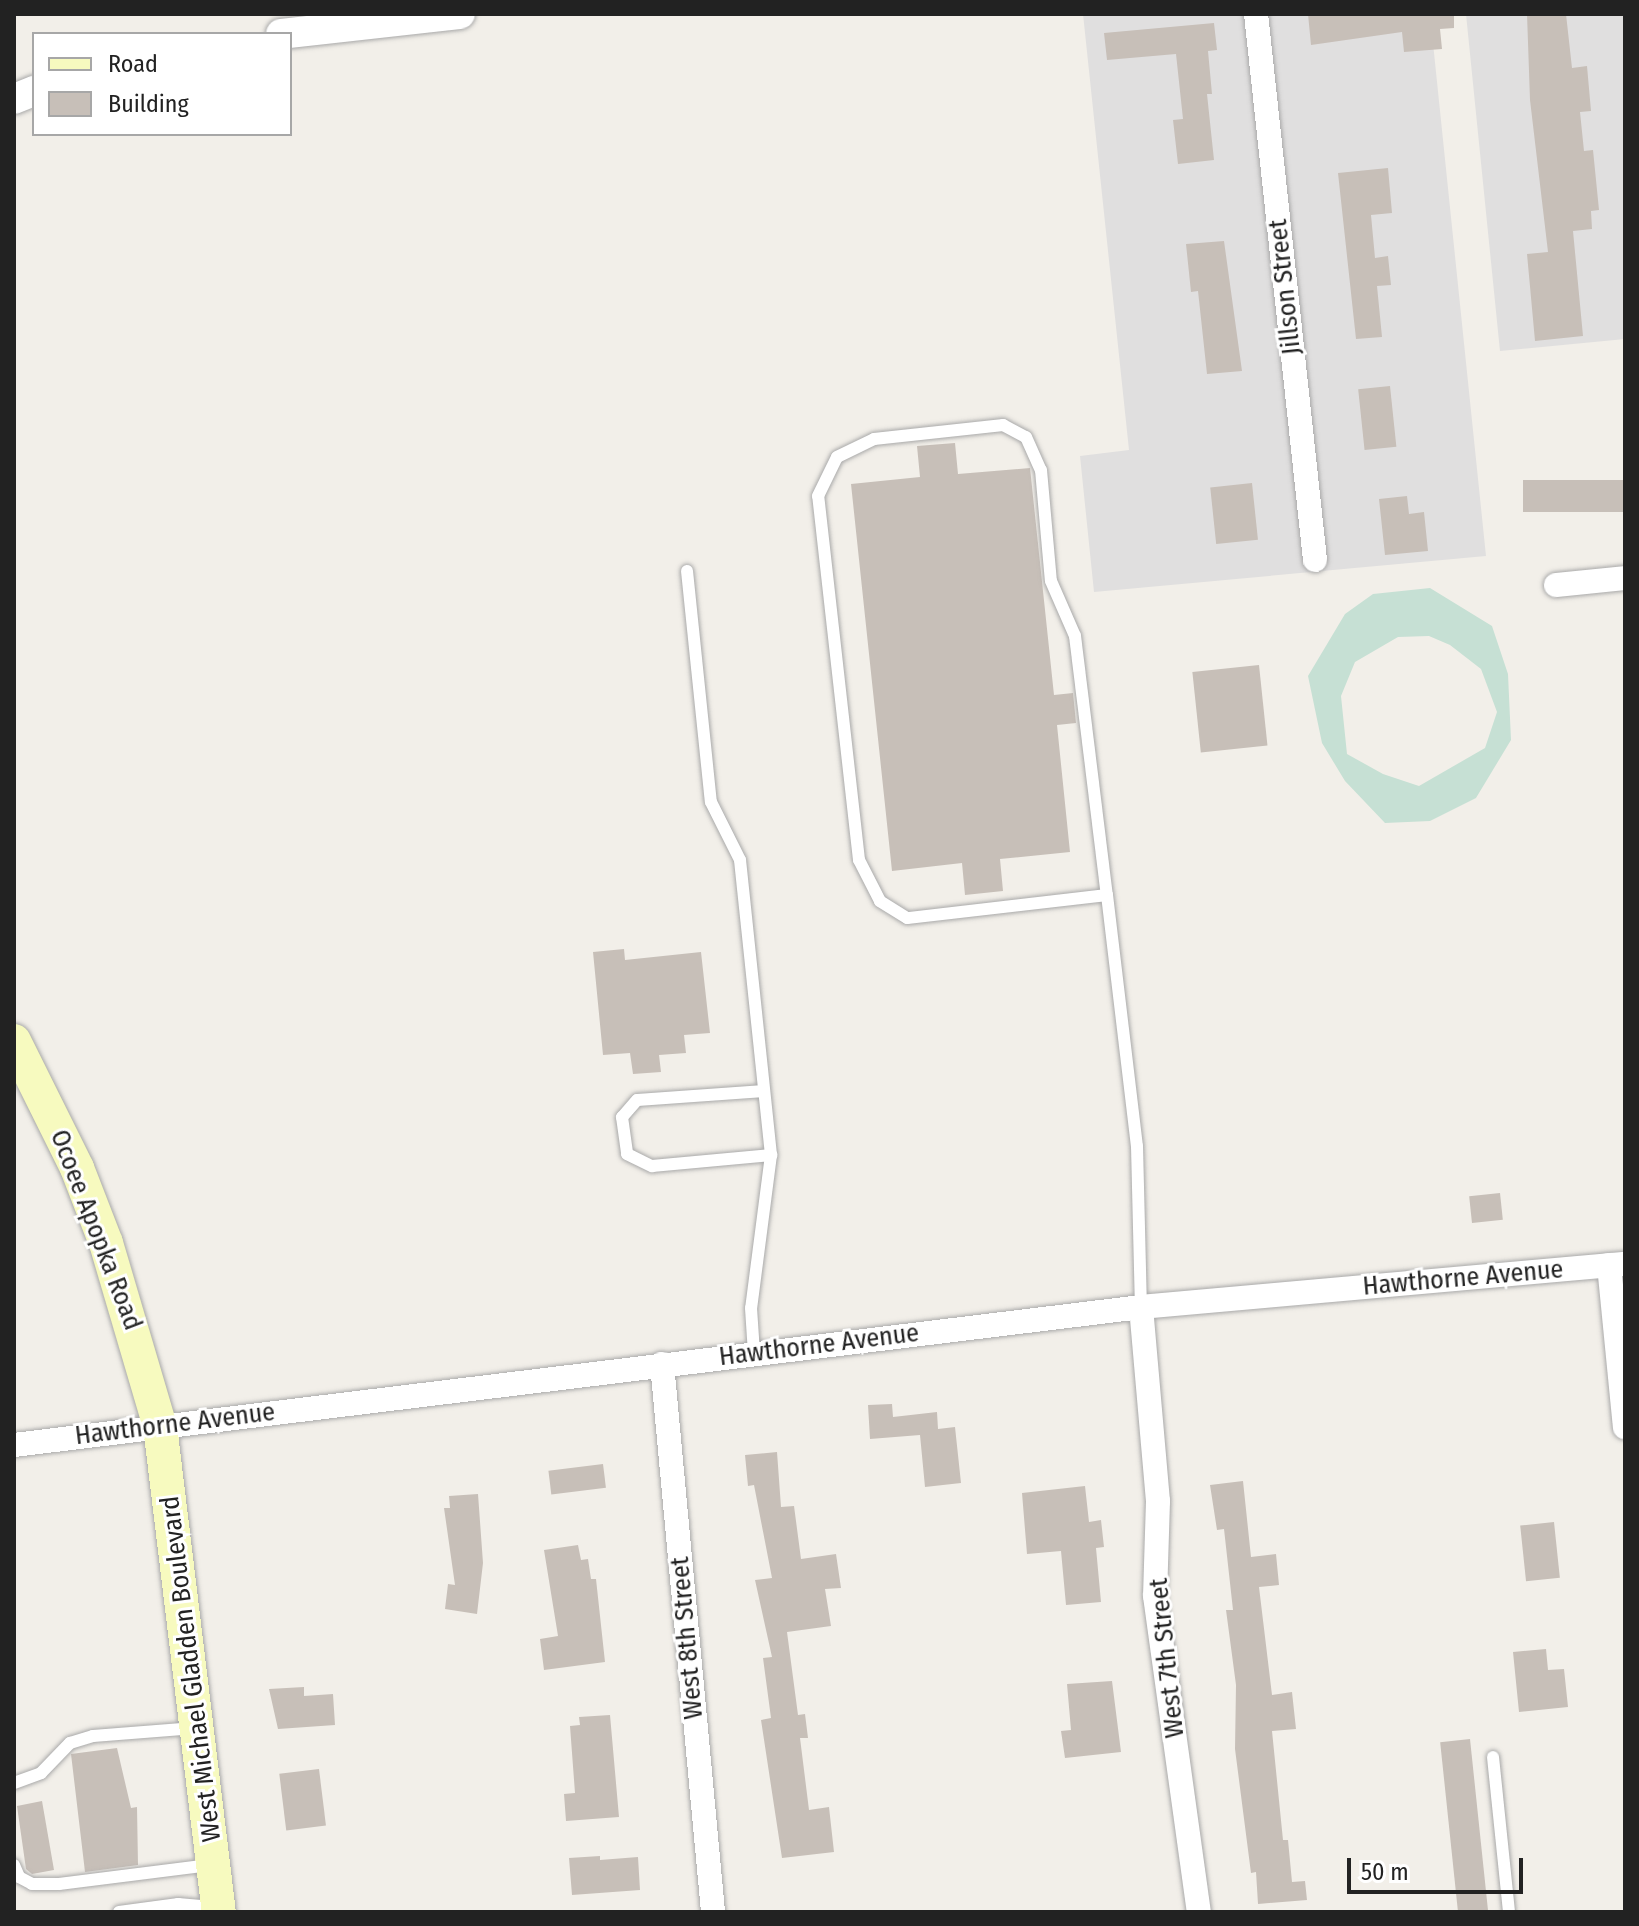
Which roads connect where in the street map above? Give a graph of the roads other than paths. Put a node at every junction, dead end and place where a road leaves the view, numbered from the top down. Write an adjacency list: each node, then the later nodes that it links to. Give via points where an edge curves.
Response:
1 (1256, 14): 4 (street, Jillson Street)
2 (450, 15): 3 (street)
3 (292, 33)
4 (1315, 560)
5 (687, 571): 10 (lane, via 711,802 740,860)
6 (1625, 578): 7 (street)
7 (1556, 585)
8 (1107, 895): 8 (lane, via 1075,636 1051,581 1041,470 1026,437 1003,425 917,434 874,439 837,457 818,496 859,860 880,901 907,918); 13 (lane, via 1137,1146)
9 (14, 1041): 16 (main road, Ocoee Apopka Road, via 77,1168 106,1243)
10 (764, 1091): 11 (lane); 11 (lane, via 637,1100 622,1117 627,1154 652,1166)
11 (771, 1155): 14 (lane, via 751,1308)
12 (1617, 1264): 13 (street, Hawthorne Avenue); 17 (street)
13 (1141, 1307): 14 (street, Hawthorne Avenue); 27 (street, West 7th Street, via 1158,1501 1155,1596)
14 (754, 1353): 15 (street, Hawthorne Avenue)
15 (662, 1364): 16 (street, Hawthorne Avenue); 26 (street, West 8th Street)
16 (160, 1426): 18 (street, Hawthorne Avenue); 19 (main road, West Michael Gladden Boulevard)
17 (1625, 1427)
18 (14, 1445)
19 (198, 1727): 21 (lane, via 93,1736 70,1743 41,1773); 23 (main road, West Michael Gladden Boulevard)
20 (1493, 1757): 28 (lane)
21 (14, 1783)
22 (14, 1865): 23 (lane, via 19,1877 32,1884 59,1884)
23 (214, 1865): 24 (main road, West Michael Gladden Boulevard)
24 (218, 1910): 25 (lane, via 178,1904)
25 (119, 1912)
26 (713, 1912)
27 (1199, 1912)
28 (1509, 1912)

